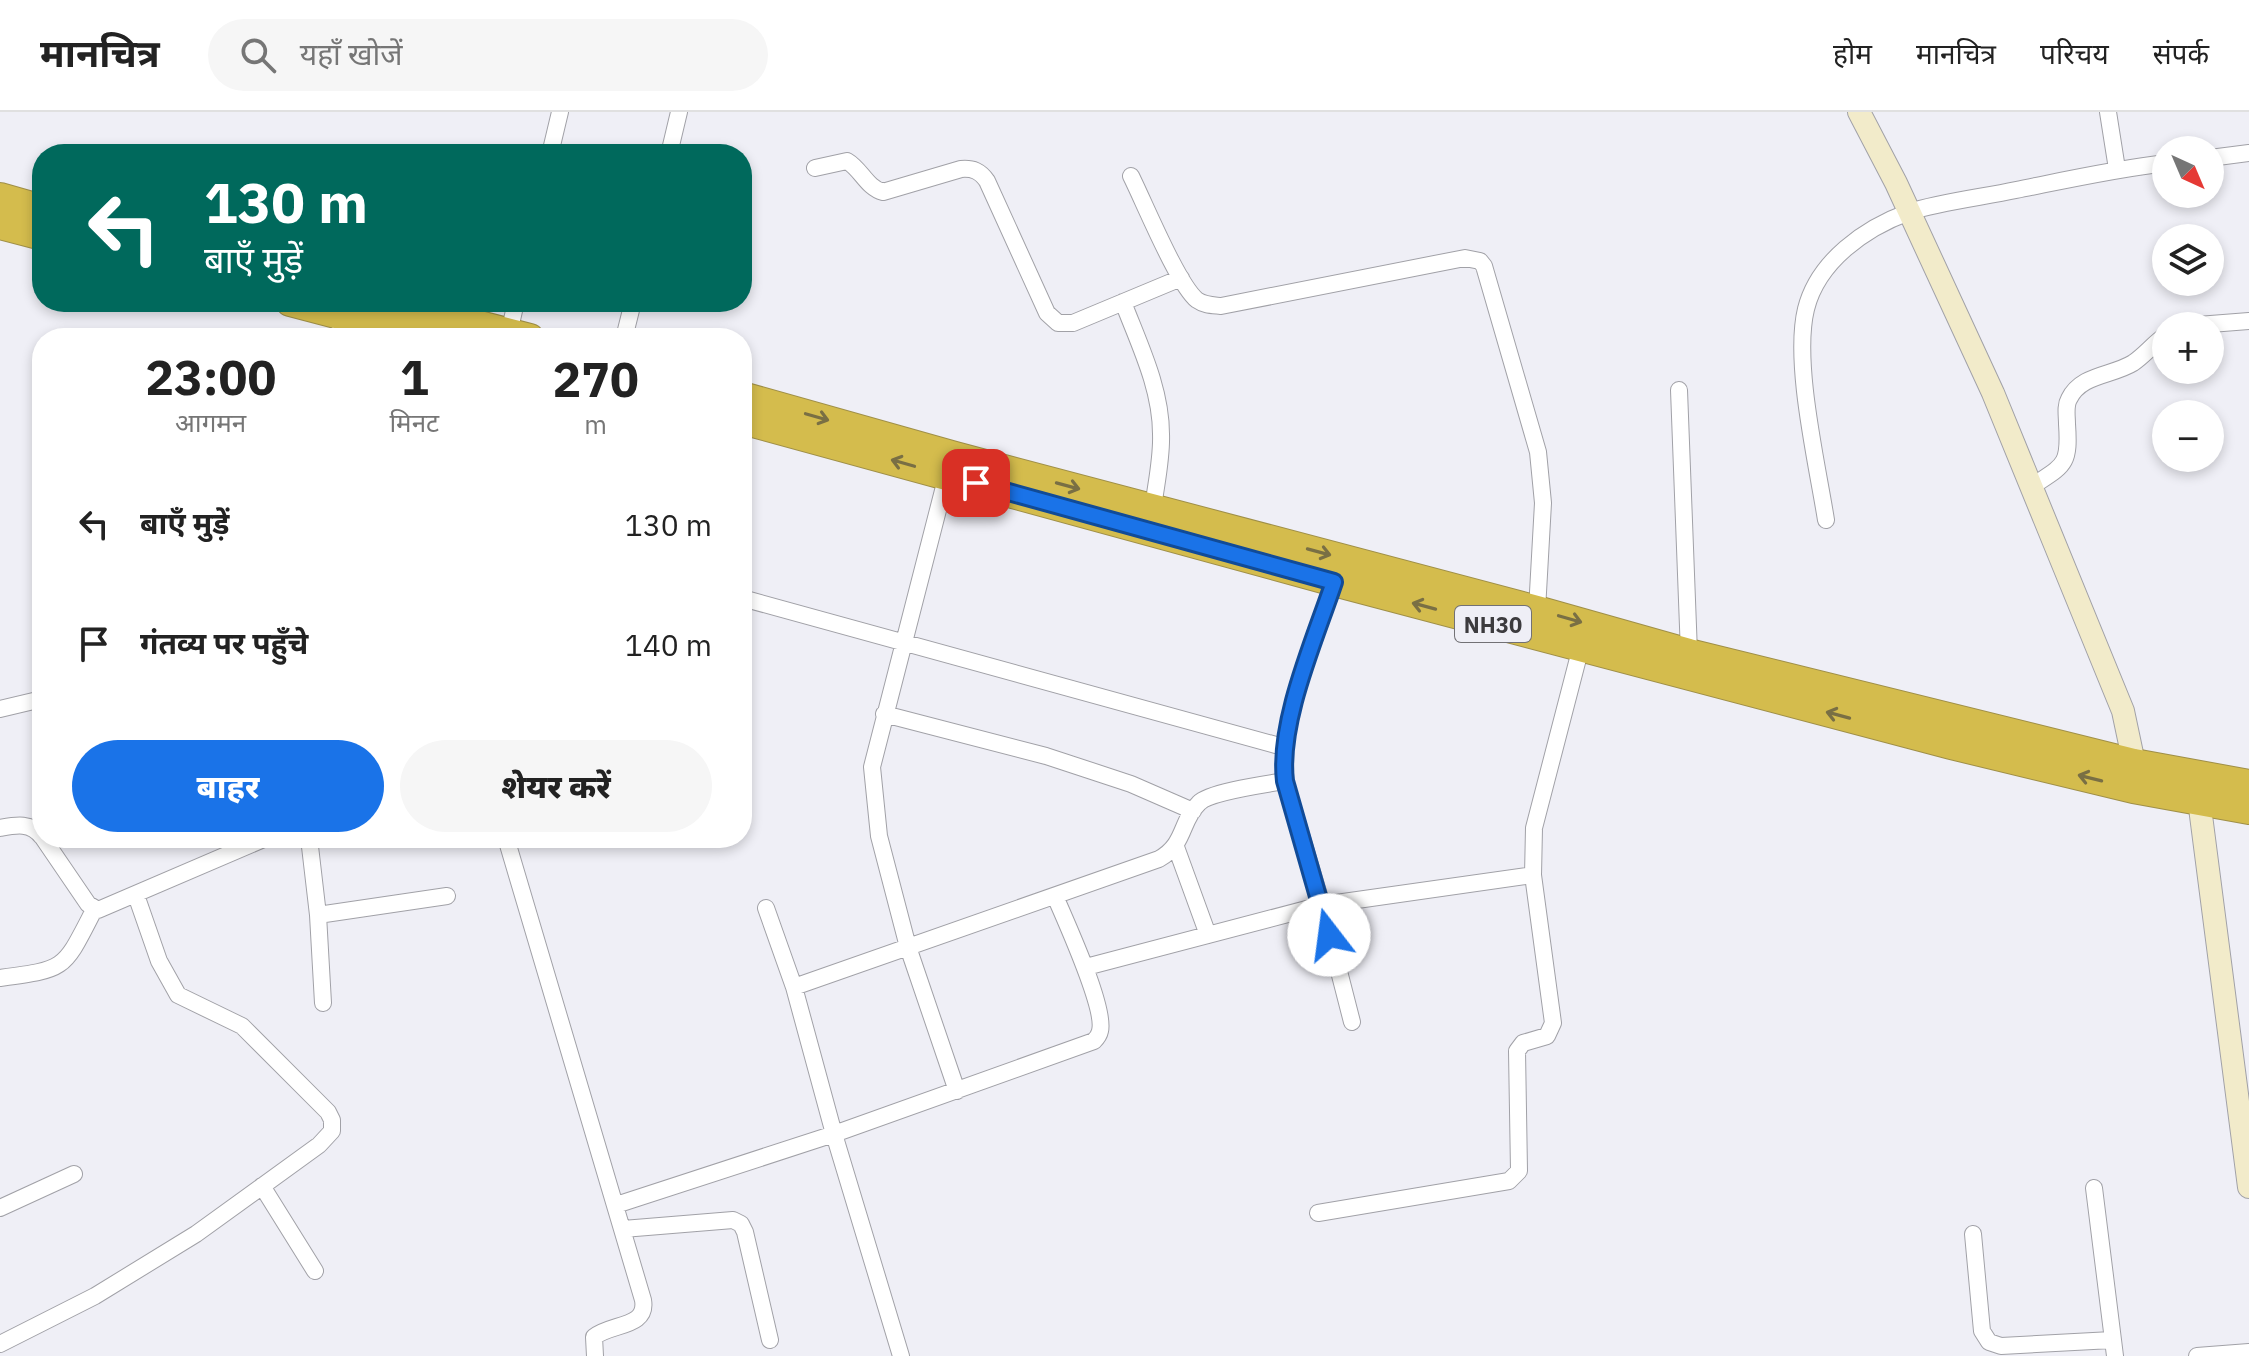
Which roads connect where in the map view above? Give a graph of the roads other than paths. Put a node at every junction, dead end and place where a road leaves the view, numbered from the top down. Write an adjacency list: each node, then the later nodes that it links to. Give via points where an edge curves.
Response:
1 (560, 112): 5 (street)
2 (679, 112): 6 (street)
3 (1859, 112): 15 (street)
4 (2108, 112): 11 (street)
5 (552, 144)
6 (671, 144)
7 (2249, 153): 8 (street)
8 (2224, 156)
9 (2152, 165): 11 (street)
10 (815, 168): 19 (street, via 847,161 883,192 975,169 987,181 1053,319 1073,323)
11 (2117, 169): 15 (street)
12 (1131, 176): 18 (street)
13 (0, 197): 14 (highway)
14 (32, 206)
15 (1909, 212): 31 (street); 33 (street, via 1840,252 1819,279 1806,309 1806,385)
16 (0, 225): 17 (highway)
17 (32, 233)
18 (1181, 278): 19 (street); 36 (street, via 1199,302 1221,306 1465,258 1480,261 1488,273 1538,452 1543,503)
19 (1123, 302): 32 (street, via 1159,410)
20 (311, 312): 24 (highway)
21 (429, 312): 25 (highway)
22 (2249, 321): 23 (street)
23 (2224, 323)
24 (340, 326)
25 (492, 328)
26 (2152, 347): 31 (street, via 2135,362 2089,380 2073,393 2066,407 2067,458)
27 (1679, 390): 39 (street)
28 (752, 399): 32 (highway, NH30, one-way to 32)
29 (752, 423): 30 (highway, NH30, one-way to 29)
30 (947, 475): 34 (highway, NH30); 37 (street)
31 (2031, 487): 44 (street, via 2123,711)
32 (1153, 508): 36 (highway, NH30, one-way to 36)
33 (1826, 520)
34 (1334, 582): 38 (highway, NH30, one-way to 34); 43 (street)
35 (752, 601): 37 (street)
36 (1537, 610): 39 (highway, NH30, one-way to 39)
37 (904, 642): 42 (street); 43 (street)
38 (1581, 647): 44 (highway, NH30, one-way to 38, via 1951,745); 57 (street, via 1537,806)
39 (1689, 653): 44 (highway, NH30)
40 (32, 701): 41 (street)
41 (0, 709)
42 (884, 714): 49 (street, via 1046,756); 66 (street, via 872,767 874,802)
43 (1283, 747): 45 (street)
44 (2133, 776): 47 (highway, NH30)
45 (1285, 781): 49 (street, via 1210,796); 61 (street)
46 (2249, 784): 47 (highway, NH30)
47 (2200, 787): 48 (highway, NH30); 76 (street)
48 (2249, 810)
49 (1193, 811): 52 (street)
50 (0, 828): 51 (street)
51 (32, 829)
52 (1176, 847): 60 (street, via 1159,859); 65 (street)
53 (50, 848): 63 (street)
54 (243, 848): 58 (street)
55 (310, 848): 64 (street)
56 (509, 848): 78 (street)
57 (1533, 875): 61 (street); 80 (street, via 1553,1023 1547,1036 1523,1043 1517,1051 1519,1171 1509,1181)
58 (136, 895): 63 (street); 75 (street, via 159,961 178,995 242,1026 332,1120 332,1131 319,1145)
59 (447, 896): 64 (street)
60 (1055, 896): 66 (street); 67 (street)
61 (1322, 905): 65 (street); 71 (street)
62 (766, 908): 69 (street)
63 (94, 910): 68 (street, via 63,964)
64 (318, 915): 70 (street)
65 (1208, 935): 67 (street)
66 (908, 947): 69 (street); 72 (street)
67 (1086, 967): 72 (street, via 1100,1023 1094,1041)
68 (0, 978)
69 (794, 987): 73 (street)
70 (323, 1003)
71 (1352, 1022)
72 (957, 1091): 73 (street)
73 (834, 1134): 78 (street); 89 (street)
74 (74, 1174): 79 (street)
75 (262, 1186): 83 (street); 85 (street, via 95,1296)
76 (2249, 1187)
77 (2094, 1188): 86 (street)
78 (616, 1205): 81 (street)
79 (0, 1208)
80 (1318, 1213)
81 (623, 1229): 84 (street, via 733,1220 741,1224); 88 (street, via 645,1308 636,1320 598,1334 593,1341)
82 (1973, 1234): 86 (street, via 1982,1331 1989,1342)
83 (315, 1271)
84 (770, 1340)
85 (0, 1344)
86 (2113, 1348)
87 (2249, 1352): 90 (street)
88 (595, 1356)
89 (901, 1356)
90 (2197, 1356)

